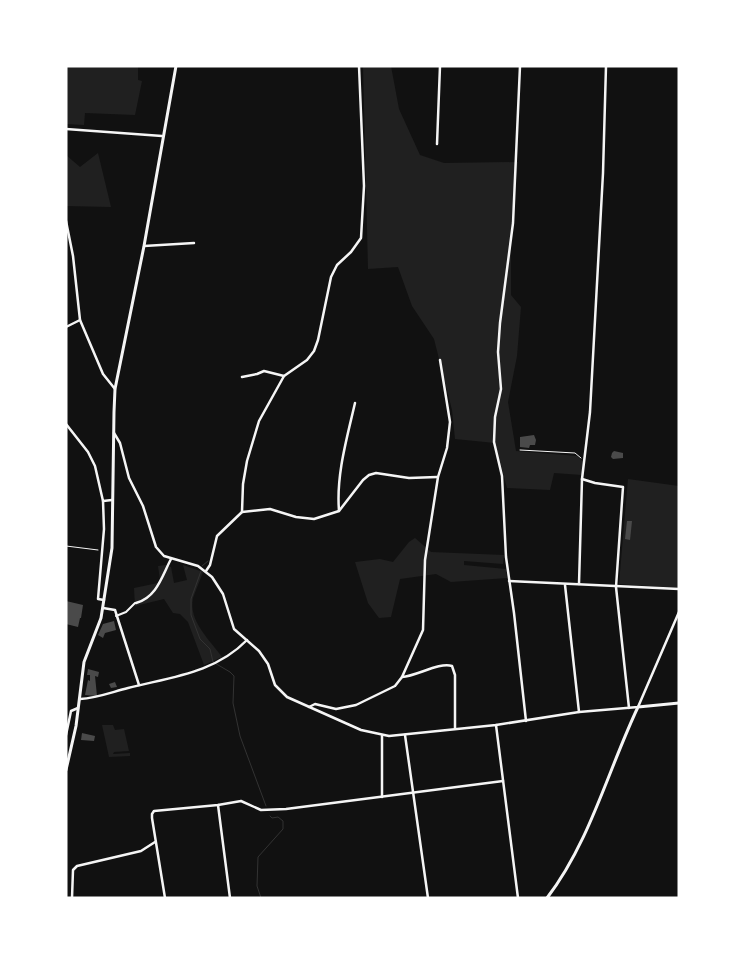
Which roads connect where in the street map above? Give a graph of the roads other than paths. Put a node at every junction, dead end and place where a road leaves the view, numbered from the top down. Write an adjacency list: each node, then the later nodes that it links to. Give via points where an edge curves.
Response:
1 (176, 66): 7 (main road)
2 (359, 66): 15 (street, via 363,232 356,247 337,265 331,277 314,351)
3 (440, 66): 8 (street)
4 (520, 66): 29 (street, via 513,223 500,323 501,389 494,435 501,472)
5 (606, 66): 22 (street, via 590,412)
6 (66, 129): 7 (street)
7 (162, 136): 11 (main road)
8 (437, 144)
9 (66, 221): 12 (street)
10 (194, 243): 11 (street)
11 (144, 246): 17 (main road)
12 (80, 320): 13 (street); 17 (street, via 103,374)
13 (66, 327)
14 (440, 360): 21 (street, via 450,422 447,448)
15 (284, 376): 16 (street, via 264,371); 26 (street, via 256,430 243,484)
16 (242, 377)
17 (115, 389): 20 (main road)
18 (356, 402): 25 (street, via 344,454)
19 (66, 424): 24 (street, via 95,466)
20 (114, 432): 23 (main road); 27 (street, via 156,547)
21 (438, 477): 25 (street, via 370,475); 40 (street, via 425,560 423,630)
22 (582, 479): 31 (street); 32 (street, via 623,487)
23 (112, 500): 24 (street); 34 (main road, via 112,548)
24 (103, 501): 34 (street, via 98,600)
25 (339, 511): 26 (street, via 314,519 270,509)
26 (242, 512): 28 (street, via 217,536)
27 (171, 559): 28 (street, via 194,564); 35 (street, via 158,587 146,599)
28 (206, 571): 39 (street, via 220,588 234,629)
29 (509, 581): 30 (street); 49 (street)
30 (565, 584): 31 (street); 48 (street)
31 (580, 584): 32 (street)
32 (616, 587): 33 (street); 47 (street)
33 (679, 589)
34 (104, 600): 36 (main road)
35 (136, 603): 38 (street)
36 (103, 608): 38 (street, via 114,609); 42 (main road, via 84,662)
37 (679, 612): 45 (street)
38 (116, 616): 41 (street)
39 (247, 640): 41 (street, via 219,662 180,676); 44 (street, via 264,658 280,692)
40 (402, 677): 44 (street, via 392,688 356,705 336,708 315,704); 51 (street, via 452,666)
41 (139, 685): 42 (street)
42 (79, 700): 46 (main road)
43 (679, 703): 45 (main road)
44 (309, 707): 54 (street)
45 (638, 707): 47 (street); 66 (main road, via 580,842)
46 (78, 708): 53 (street, via 71,711); 55 (main road)
47 (629, 708): 48 (street)
48 (579, 712): 49 (street)
49 (526, 721): 50 (street)
50 (496, 725): 51 (street); 56 (street)
51 (455, 728): 52 (street)
52 (405, 734): 54 (street); 57 (street)
53 (66, 735)
54 (382, 736): 58 (street)
55 (66, 770)
56 (503, 781): 57 (street); 65 (street)
57 (414, 794): 58 (street); 64 (street)
58 (382, 797): 59 (street, via 276,810 261,810 241,801)
59 (218, 805): 60 (street, via 154,811); 63 (street)
60 (156, 842): 61 (street, via 141,851 77,866 73,870); 62 (street)
61 (72, 898)
62 (165, 898)
63 (230, 898)
64 (428, 898)
65 (518, 898)
66 (547, 898)

